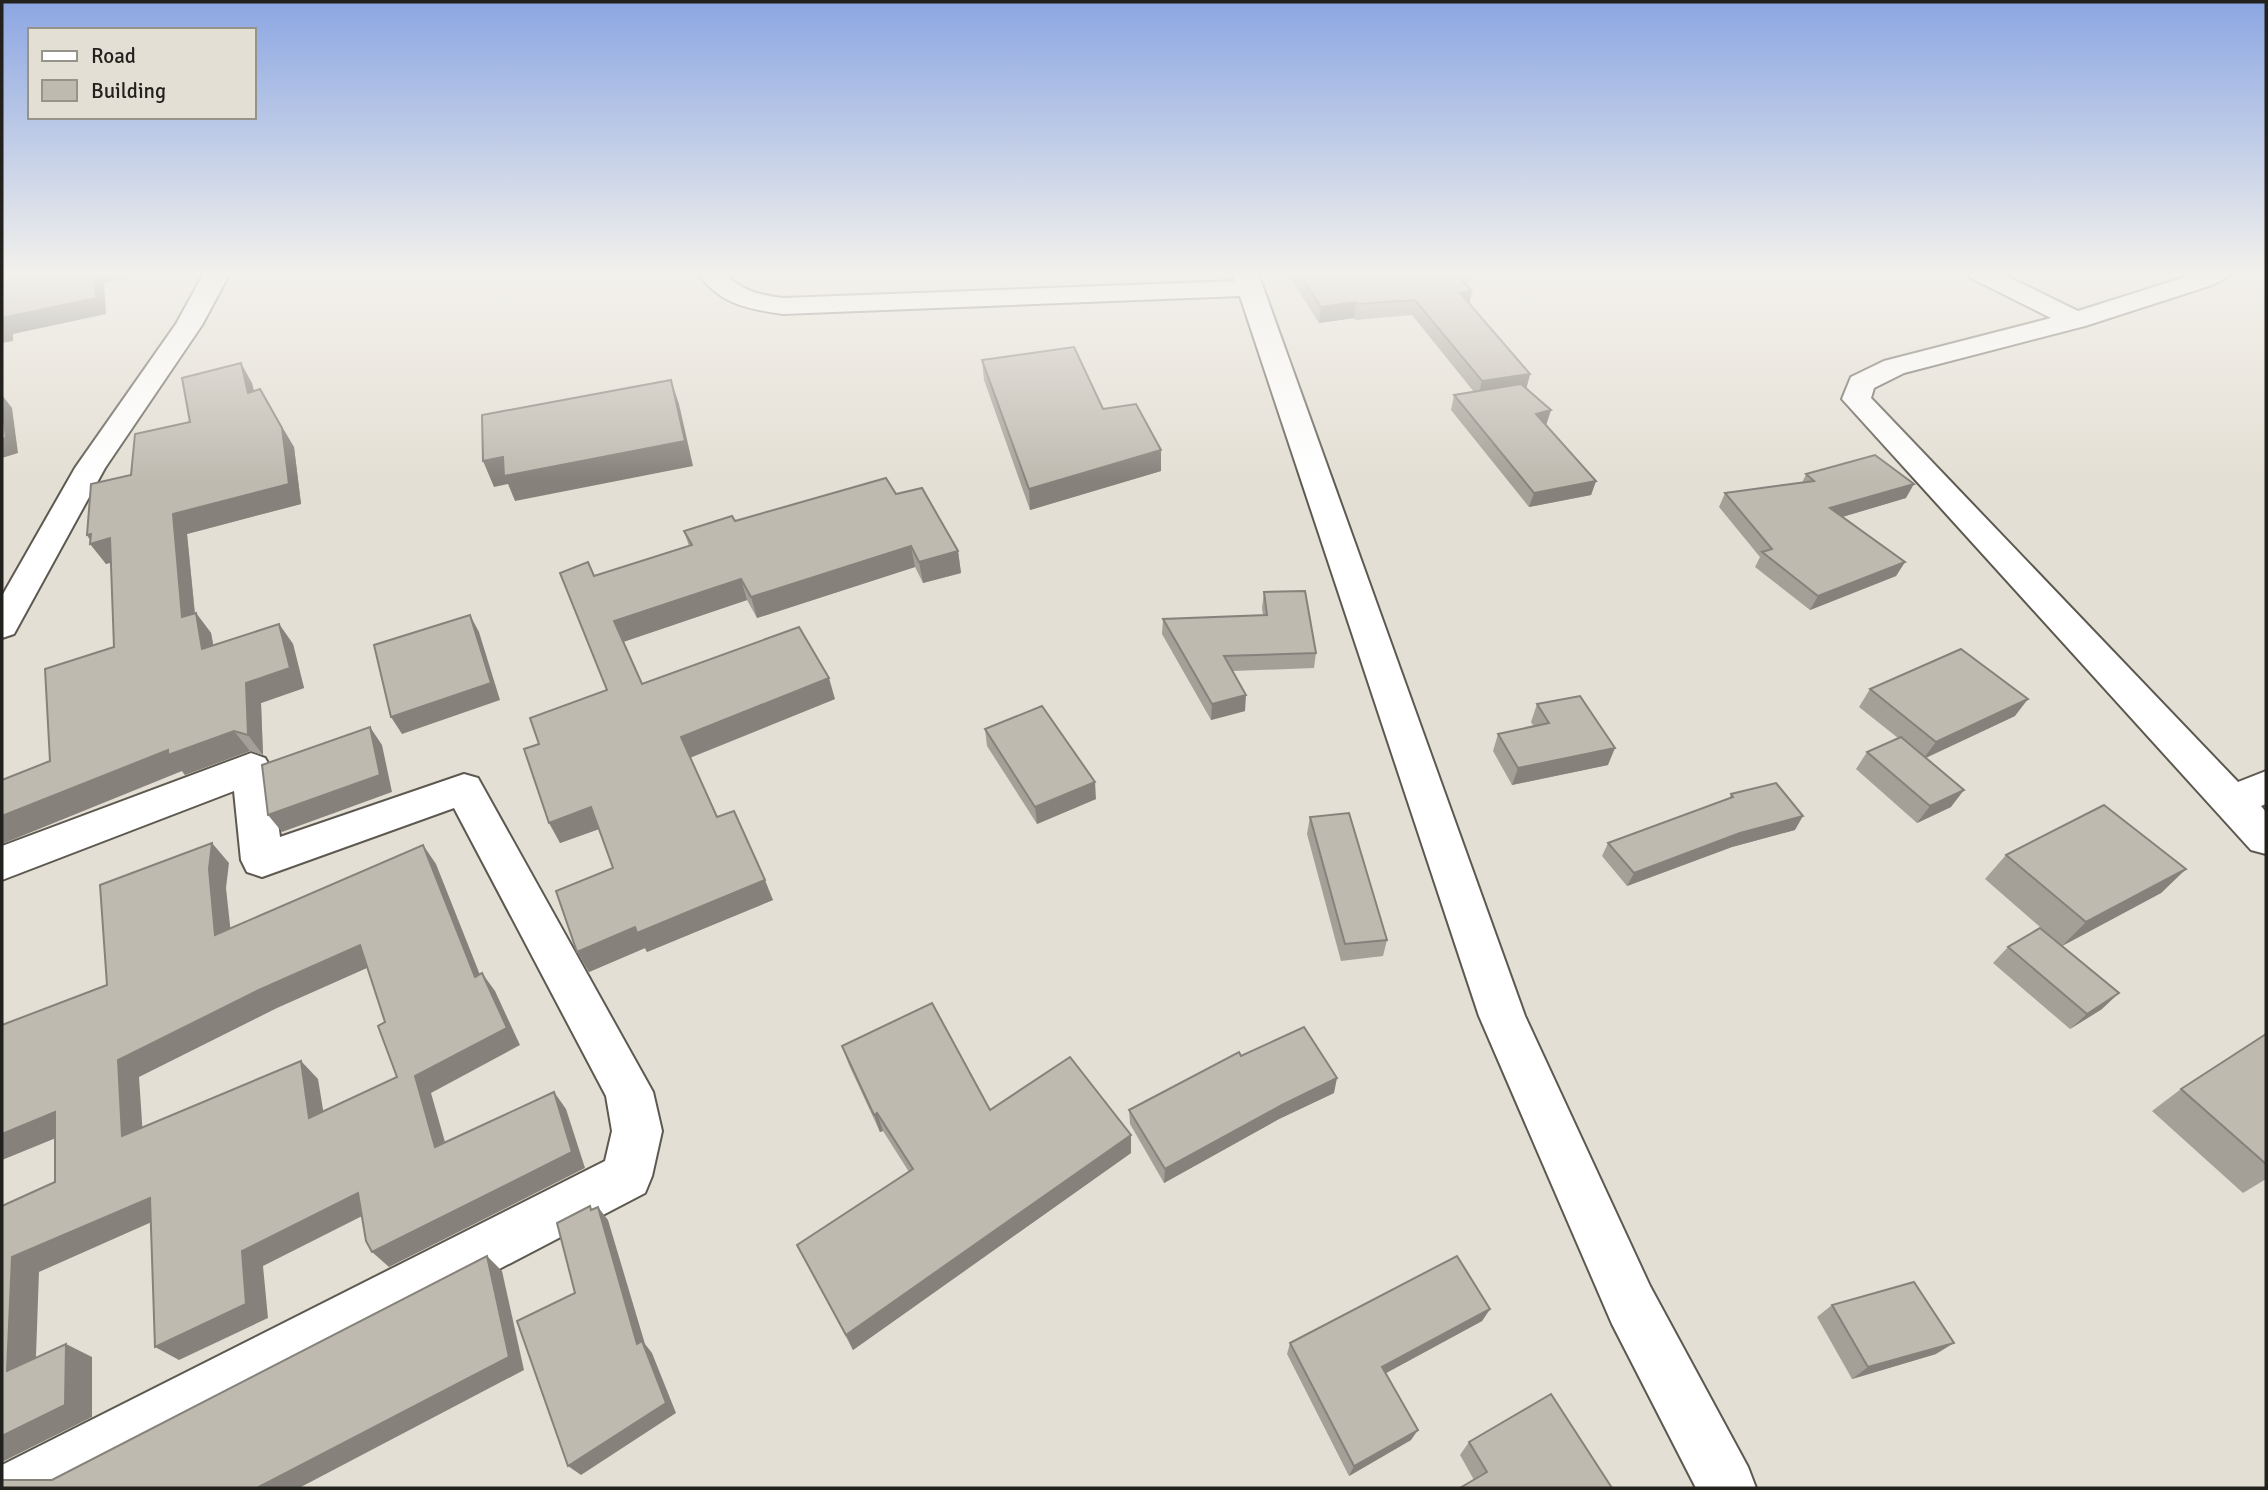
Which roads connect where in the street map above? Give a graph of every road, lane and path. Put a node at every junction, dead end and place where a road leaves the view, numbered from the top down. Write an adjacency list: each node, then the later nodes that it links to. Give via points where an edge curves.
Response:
1 (177, 343): 4 (street, via 90,468)
2 (1270, 343): 9 (street, via 1502,1016 1631,1305)
3 (1989, 343): 5 (street, via 1894,367 1861,383 1856,399)
4 (2, 626)
5 (2250, 794): 6 (street)
6 (2266, 838)
7 (2, 863): 8 (street, via 251,768 262,860 464,789 629,1093 636,1131 627,1176)
8 (19, 1488)
9 (1727, 1488)

